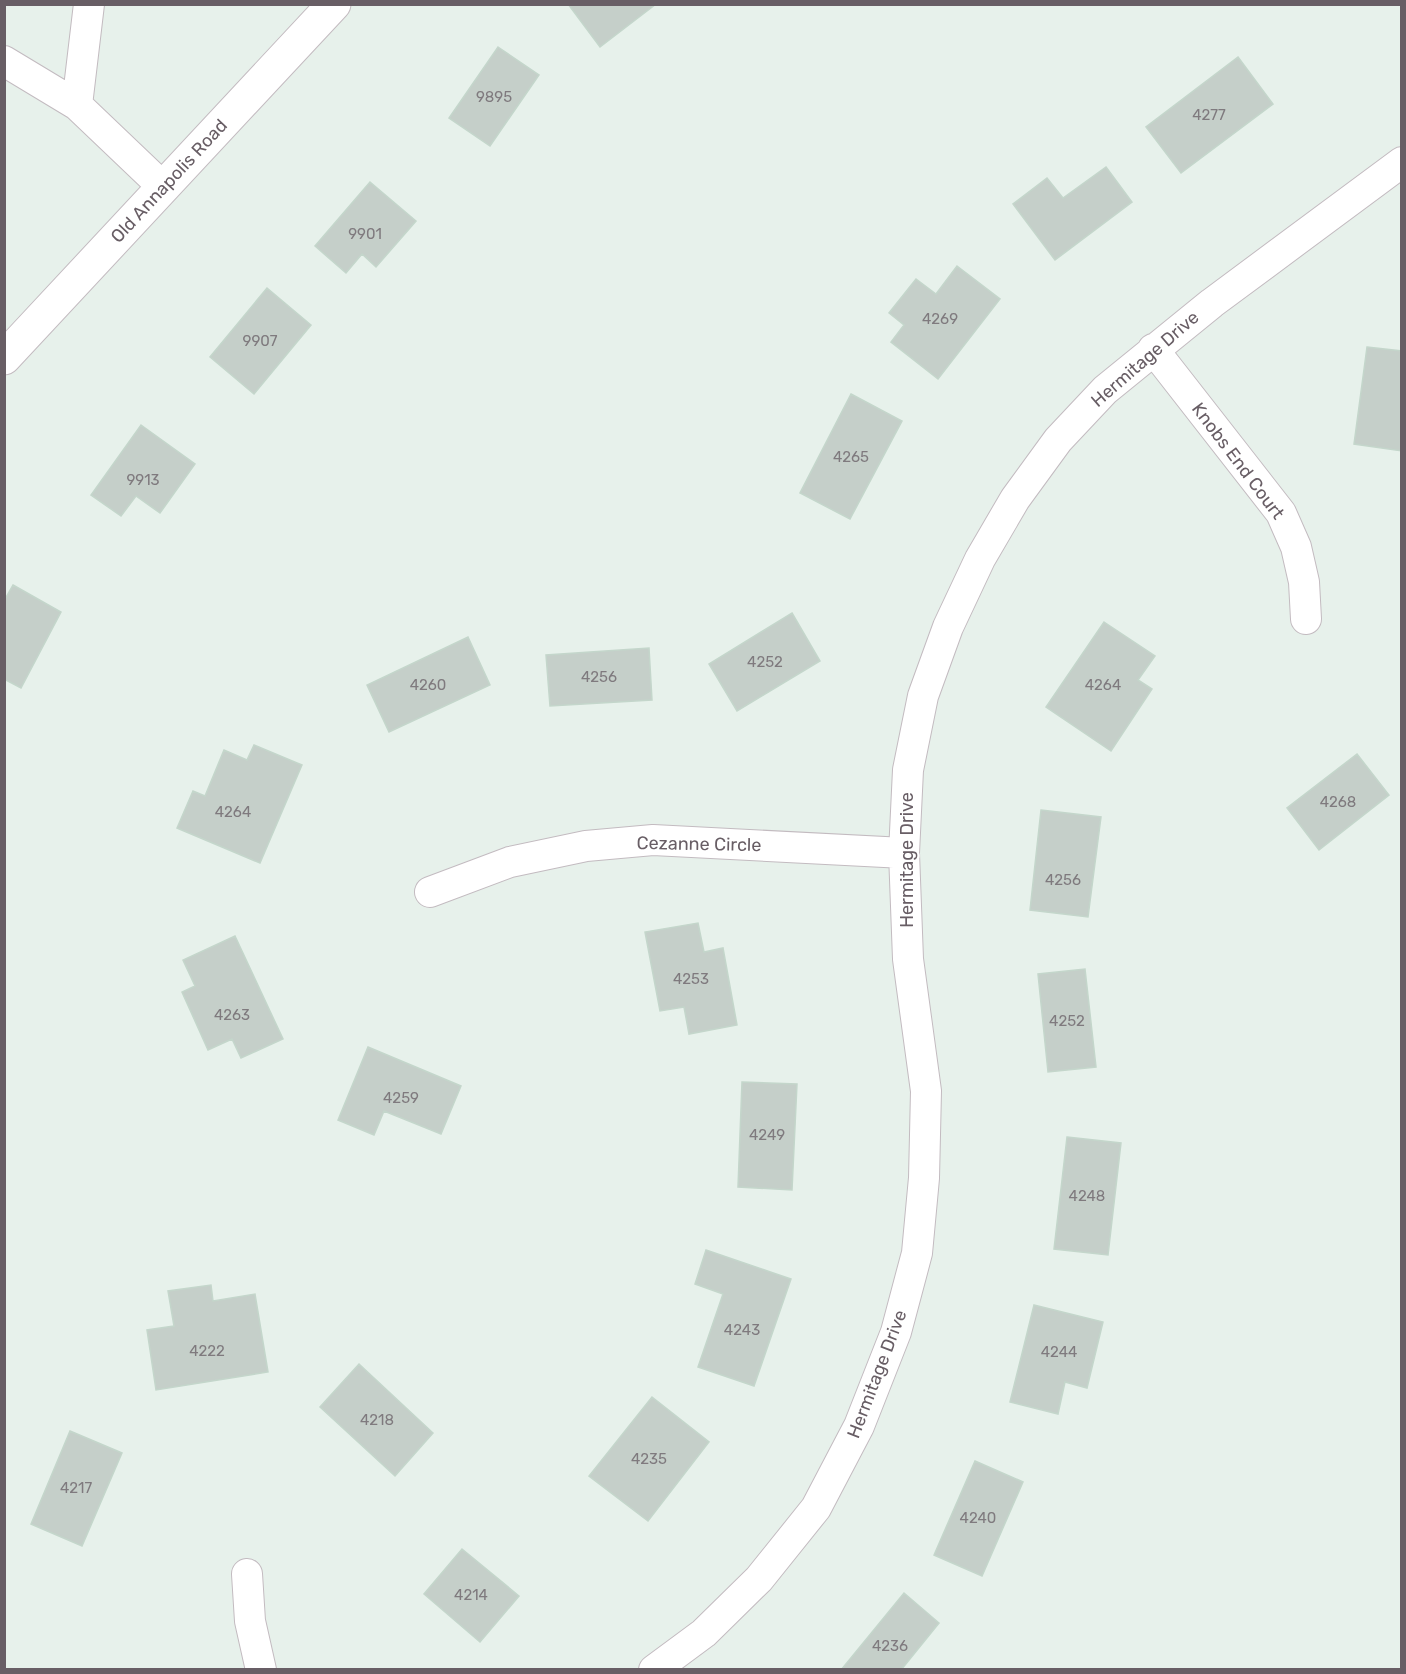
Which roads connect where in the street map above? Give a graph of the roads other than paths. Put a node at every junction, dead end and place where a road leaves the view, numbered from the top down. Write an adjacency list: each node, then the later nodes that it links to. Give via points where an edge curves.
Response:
1 (89, 4): 4 (street)
2 (334, 4): 6 (street, Old Annapolis Road)
3 (4, 61): 4 (street)
4 (77, 105): 6 (street)
5 (1401, 162): 7 (street, Hermitage Drive)
6 (163, 187): 8 (street, Old Annapolis Road)
7 (1153, 350): 9 (street, Knobs End Court, via 1281,513 1296,547 1304,582); 10 (street, Hermitage Drive, via 1105,390 1058,440 1015,499 980,559 948,627 923,696 908,770)
8 (4, 358)
9 (1306, 619)
10 (904, 853): 11 (street, Cezanne Circle, via 653,840 586,846 510,862); 14 (street, Hermitage Drive, via 908,959 926,1091 917,1253 896,1332 859,1426 816,1508 759,1580 704,1633)
11 (430, 892)
12 (247, 1574): 13 (street, via 250,1621)
13 (261, 1670)
14 (654, 1670)

